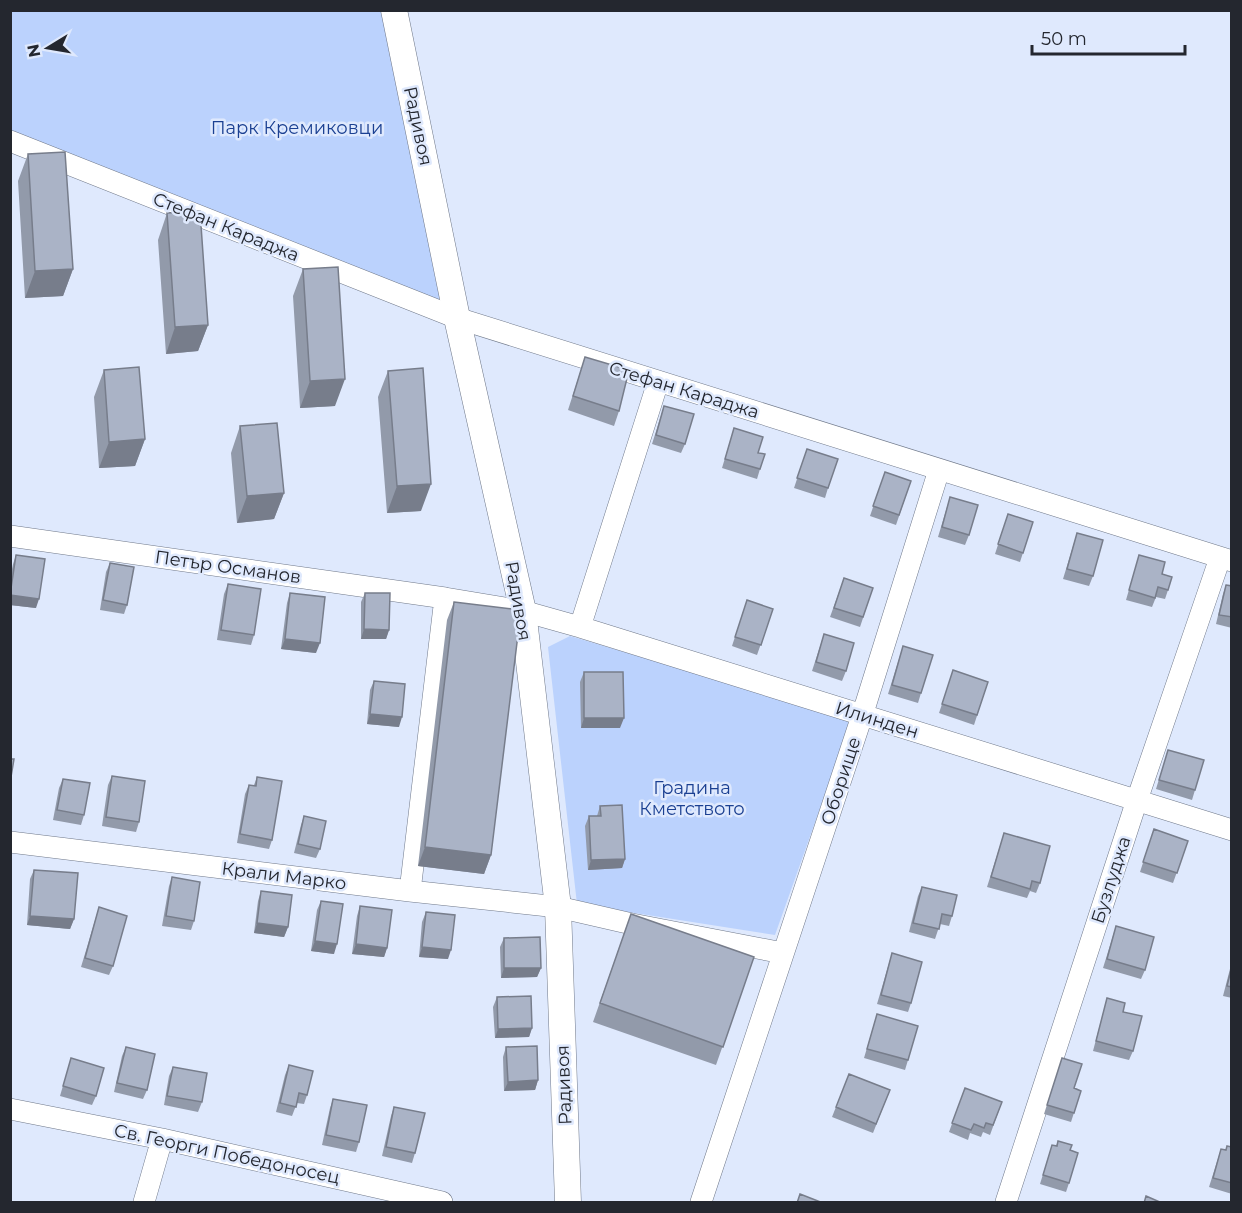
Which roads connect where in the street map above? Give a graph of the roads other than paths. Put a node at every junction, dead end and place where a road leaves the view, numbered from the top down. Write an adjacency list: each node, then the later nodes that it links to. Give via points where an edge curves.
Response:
1 (394, 10): 3 (street, Радивоя)
2 (10, 141): 3 (street, Стефан Караджа)
3 (457, 318): 4 (street, Стефан Караджа); 9 (street, Радивоя)
4 (658, 382): 5 (street, Стефан Караджа); 10 (street)
5 (939, 470): 7 (street, Стефан Караджа); 11 (street, Оборище)
6 (10, 536): 8 (street, Петър Османов)
7 (1226, 560): 12 (street, Бузлуджа)
8 (445, 598): 9 (street, Петър Османов); 15 (street)
9 (523, 611): 10 (street, Илинден); 16 (street, Радивоя)
10 (580, 627): 11 (street, Илинден)
11 (862, 716): 12 (street, Илинден); 17 (street, Оборище)
12 (1137, 800): 13 (street, Илинден); 24 (street, Бузлуджа)
13 (1232, 830)
14 (10, 842): 15 (street, Крали Марко)
15 (410, 891): 16 (street, Крали Марко)
16 (558, 907): 17 (street); 22 (street, Радивоя)
17 (783, 953): 23 (street, Оборище)
18 (10, 1109): 19 (street, Св. Георги Победоносец)
19 (162, 1139): 20 (street); 21 (street, Св. Георги Победоносец)
20 (144, 1203)
21 (442, 1203)
22 (568, 1203)
23 (701, 1203)
24 (1006, 1203)

